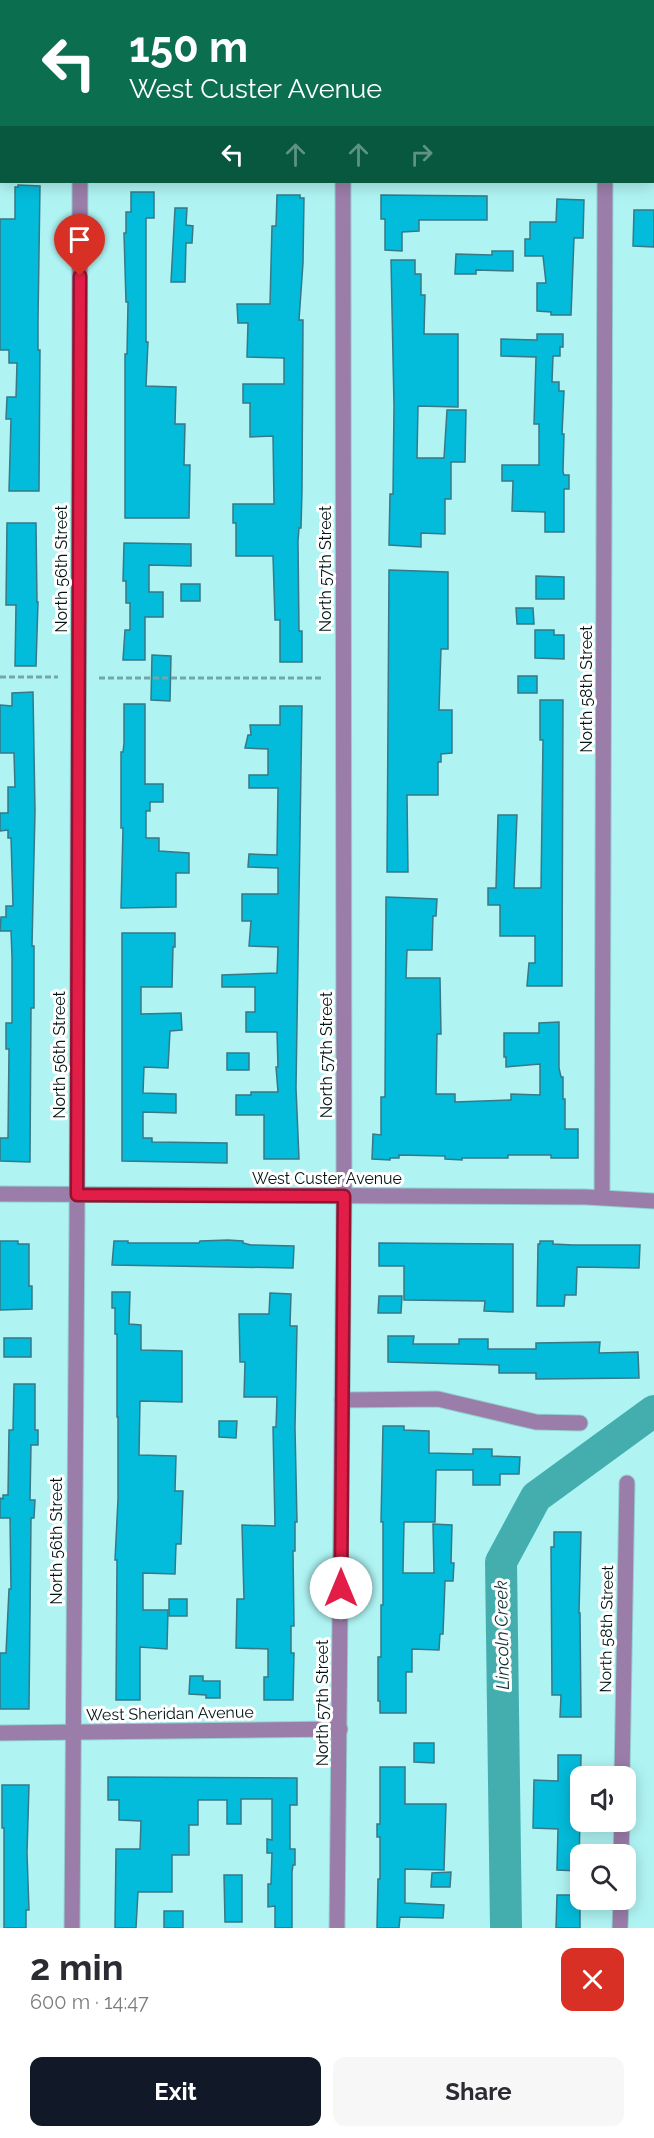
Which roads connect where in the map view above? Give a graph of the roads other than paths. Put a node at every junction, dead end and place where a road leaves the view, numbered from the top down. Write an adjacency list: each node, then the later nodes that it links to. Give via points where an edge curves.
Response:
1 (80, 183): 5 (street, North 56th Street)
2 (343, 183): 6 (street, North 57th Street)
3 (605, 183): 7 (street, North 58th Street)
4 (0, 1194): 5 (street, West Custer Avenue)
5 (77, 1195): 6 (street, West Custer Avenue); 13 (street, North 56th Street)
6 (344, 1196): 7 (street, West Custer Avenue); 9 (street, North 57th Street)
7 (602, 1197): 8 (street, West Custer Avenue)
8 (654, 1201)
9 (342, 1400): 10 (street, via 438,1399 536,1422); 12 (street, North 57th Street)
10 (580, 1423)
11 (627, 1483): 15 (street, North 58th Street)
12 (340, 1729): 13 (street, West Sheridan Avenue); 18 (street, North 57th Street)
13 (73, 1732): 14 (street, West Sheridan Avenue); 17 (street, North 56th Street)
14 (0, 1734)
15 (622, 1766)
16 (621, 1910): 19 (street)
17 (72, 1928)
18 (337, 1928)
19 (620, 1928)

